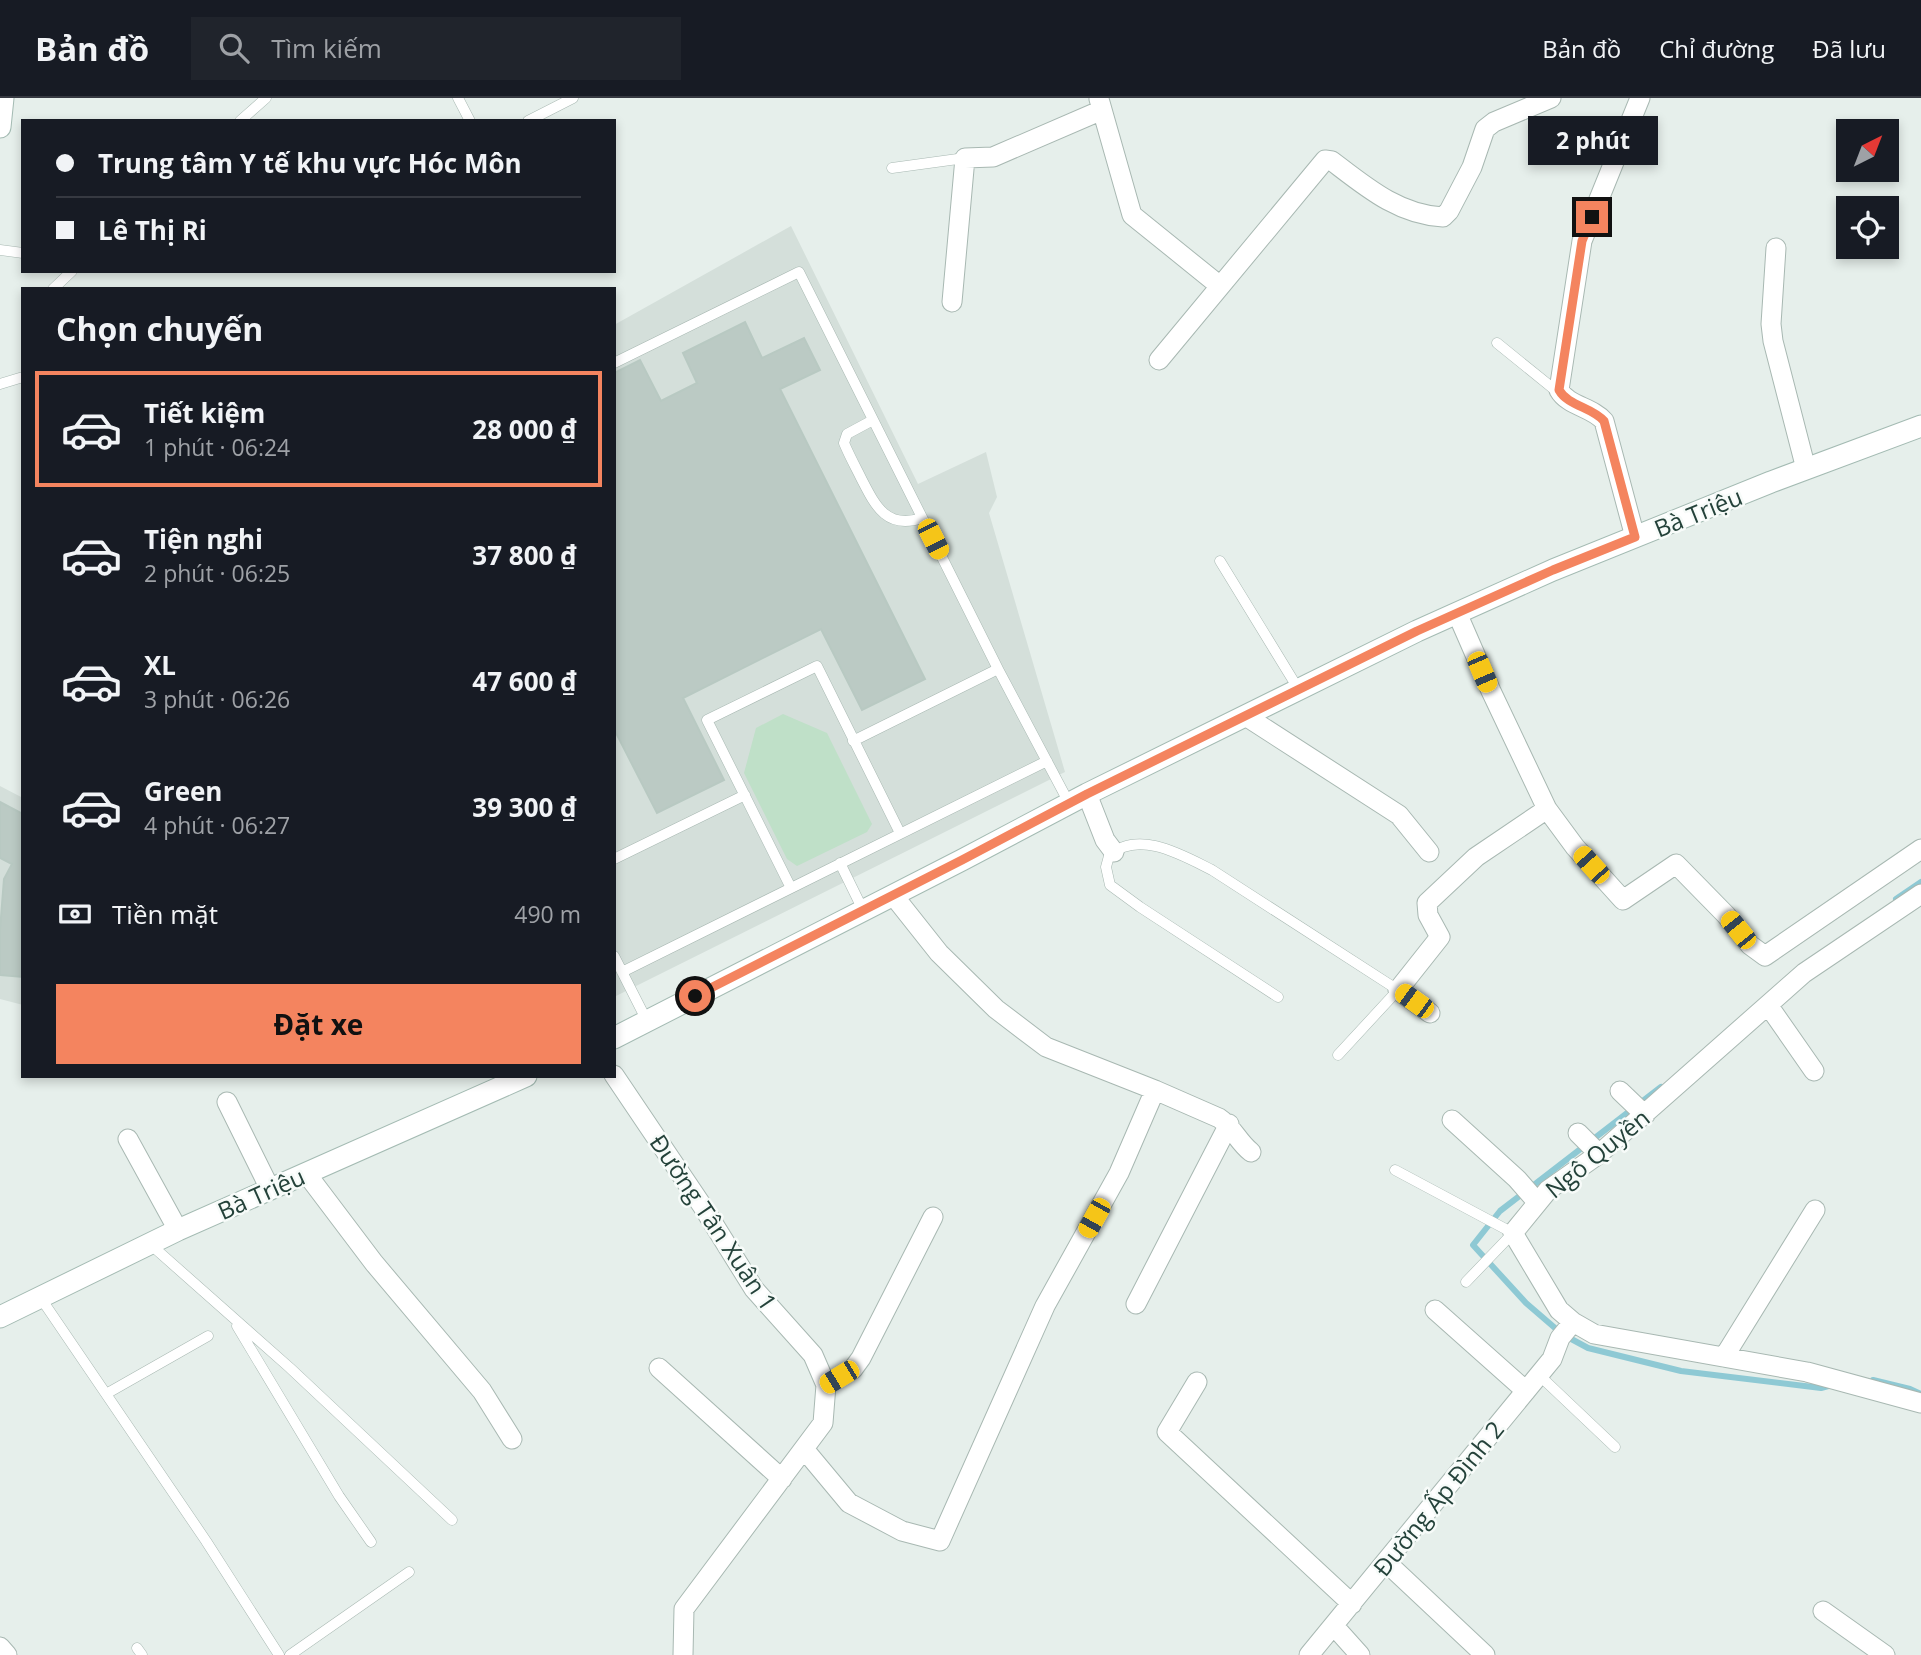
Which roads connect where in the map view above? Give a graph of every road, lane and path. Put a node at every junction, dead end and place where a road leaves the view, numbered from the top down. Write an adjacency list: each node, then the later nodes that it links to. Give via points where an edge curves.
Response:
1 (3, 98): 11 (street)
2 (266, 98): 8 (lane)
3 (458, 98): 9 (lane)
4 (573, 98): 10 (lane)
5 (1551, 98): 18 (street, via 1485,129 1472,167 1443,217 1385,200 1325,160)
6 (1640, 98): 26 (street, via 1582,241)
7 (1100, 104): 12 (street, via 993,157); 18 (street, via 1132,215)
8 (242, 119)
9 (469, 119)
10 (532, 119)
11 (0, 127)
12 (965, 158): 13 (lane); 20 (street)
13 (892, 168)
14 (1776, 248): 29 (street, via 1773,341)
15 (0, 250): 16 (lane)
16 (21, 253)
17 (70, 273): 19 (lane)
18 (1220, 286): 22 (street)
19 (55, 287)
20 (952, 302)
21 (1497, 343): 26 (lane)
22 (1159, 360)
23 (616, 362): 27 (lane, via 799,272)
24 (21, 378): 25 (lane)
25 (0, 384)
26 (1560, 394): 31 (street, via 1604,421)
27 (873, 420): 30 (lane); 30 (lane, via 847,433 844,443 872,500 894,519)
28 (1921, 426): 29 (street, Bà Triệu)
29 (1806, 469): 31 (street, Bà Triệu)
30 (922, 518): 34 (lane)
31 (1635, 537): 33 (street, Bà Triệu)
32 (1220, 561): 35 (lane)
33 (1457, 613): 35 (street, Bà Triệu); 41 (street)
34 (998, 669): 37 (lane); 38 (lane)
35 (1299, 691): 36 (street, Bà Triệu)
36 (1247, 716): 40 (street, Bà Triệu); 45 (street, via 1399,815)
37 (853, 741): 39 (lane, via 817,666 707,720); 42 (lane)
38 (1047, 761): 40 (lane); 42 (lane)
39 (745, 795): 46 (lane); 48 (lane)
40 (1078, 798): 44 (street); 50 (street, Bà Triệu)
41 (1547, 809): 43 (street, via 1623,900 1676,864 1765,956); 54 (street, via 1476,857 1431,898 1427,915 1440,937)
42 (900, 833): 47 (lane)
43 (1921, 849)
44 (1114, 852): 54 (lane, via 1132,843 1182,855); 55 (lane, via 1107,859 1110,885)
45 (1429, 852)
46 (616, 858)
47 (840, 863): 48 (lane); 51 (lane)
48 (791, 888): 53 (lane)
49 (1921, 894): 56 (street, Ngô Quyền, via 1804,973)
50 (893, 895): 51 (street, Bà Triệu); 64 (street, via 939,953 996,1009 1046,1047)
51 (863, 910): 58 (street, Bà Triệu)
52 (616, 960): 53 (lane)
53 (622, 972): 58 (lane)
54 (1398, 990): 57 (street); 60 (lane)
55 (1278, 996)
56 (1768, 1005): 61 (street); 67 (street, Ngô Quyền)
57 (1430, 1013)
58 (647, 1021): 59 (street, Bà Triệu)
59 (616, 1037)
60 (1338, 1055)
61 (1814, 1070)
62 (521, 1078): 75 (street, Bà Triệu)
63 (616, 1078): 95 (street, Đường Tân Xuân 1, via 754,1289 813,1355)
64 (1155, 1090): 69 (street); 101 (street, via 1119,1173 1045,1306 940,1541 902,1531 849,1503)
65 (1623, 1093): 67 (street)
66 (227, 1102): 76 (street)
67 (1643, 1112): 73 (street, Ngô Quyền)
68 (1452, 1120): 77 (street)
69 (1229, 1124): 72 (street); 85 (street)
70 (1578, 1133): 73 (street)
71 (128, 1139): 80 (street)
72 (1251, 1152)
73 (1597, 1152): 77 (street, Ngô Quyền)
74 (1395, 1170): 81 (lane)
75 (306, 1173): 76 (street, Bà Triệu); 99 (street, via 374,1263 482,1391)
76 (270, 1189): 80 (street, Bà Triệu)
77 (1535, 1199): 81 (street, Ngô Quyền)
78 (1815, 1210): 91 (street)
79 (933, 1217): 95 (street, via 861,1358 853,1369)
80 (178, 1230): 82 (street, Bà Triệu)
81 (1512, 1233): 83 (lane); 89 (street, via 1559,1310)
82 (149, 1244): 84 (street, Bà Triệu); 87 (lane)
83 (1466, 1282)
84 (40, 1297): 88 (street, Bà Triệu); 97 (lane)
85 (1136, 1304)
86 (1435, 1310): 96 (street)
87 (231, 1316): 103 (lane); 104 (lane)
88 (0, 1317)
89 (1566, 1331): 91 (street); 93 (street, Đường Ấp Đình 2)
90 (208, 1336): 97 (lane)
91 (1724, 1357): 98 (street, via 1807,1372)
92 (659, 1368): 102 (street)
93 (1539, 1375): 96 (street, Đường Ấp Đình 2); 100 (lane)
94 (1197, 1382): 107 (street, via 1167,1432)
95 (826, 1385): 101 (street, Đường Tân Xuân 1, via 823,1423)
96 (1526, 1391): 105 (street, Đường Ấp Đình 2)
97 (106, 1394): 112 (lane)
98 (1915, 1401)
99 (512, 1439)
100 (1615, 1447)
101 (804, 1448): 102 (street, Đường Tân Xuân 1)
102 (782, 1479): 114 (street, Đường Tân Xuân 1, via 684,1609)
103 (452, 1520)
104 (371, 1542)
105 (1386, 1562): 107 (street, Đường Ấp Đình 2); 117 (street)
106 (408, 1572): 113 (lane)
107 (1352, 1604): 109 (street, Đường Ấp Đình 2)
108 (1823, 1612): 118 (street)
109 (1334, 1626): 115 (street, Đường Ấp Đình 2); 116 (street)
110 (0, 1647): 111 (street)
111 (8, 1655)
112 (279, 1655)
113 (290, 1655)
114 (683, 1655)
115 (1309, 1655)
116 (1360, 1655)
117 (1485, 1655)
118 (1885, 1655)

